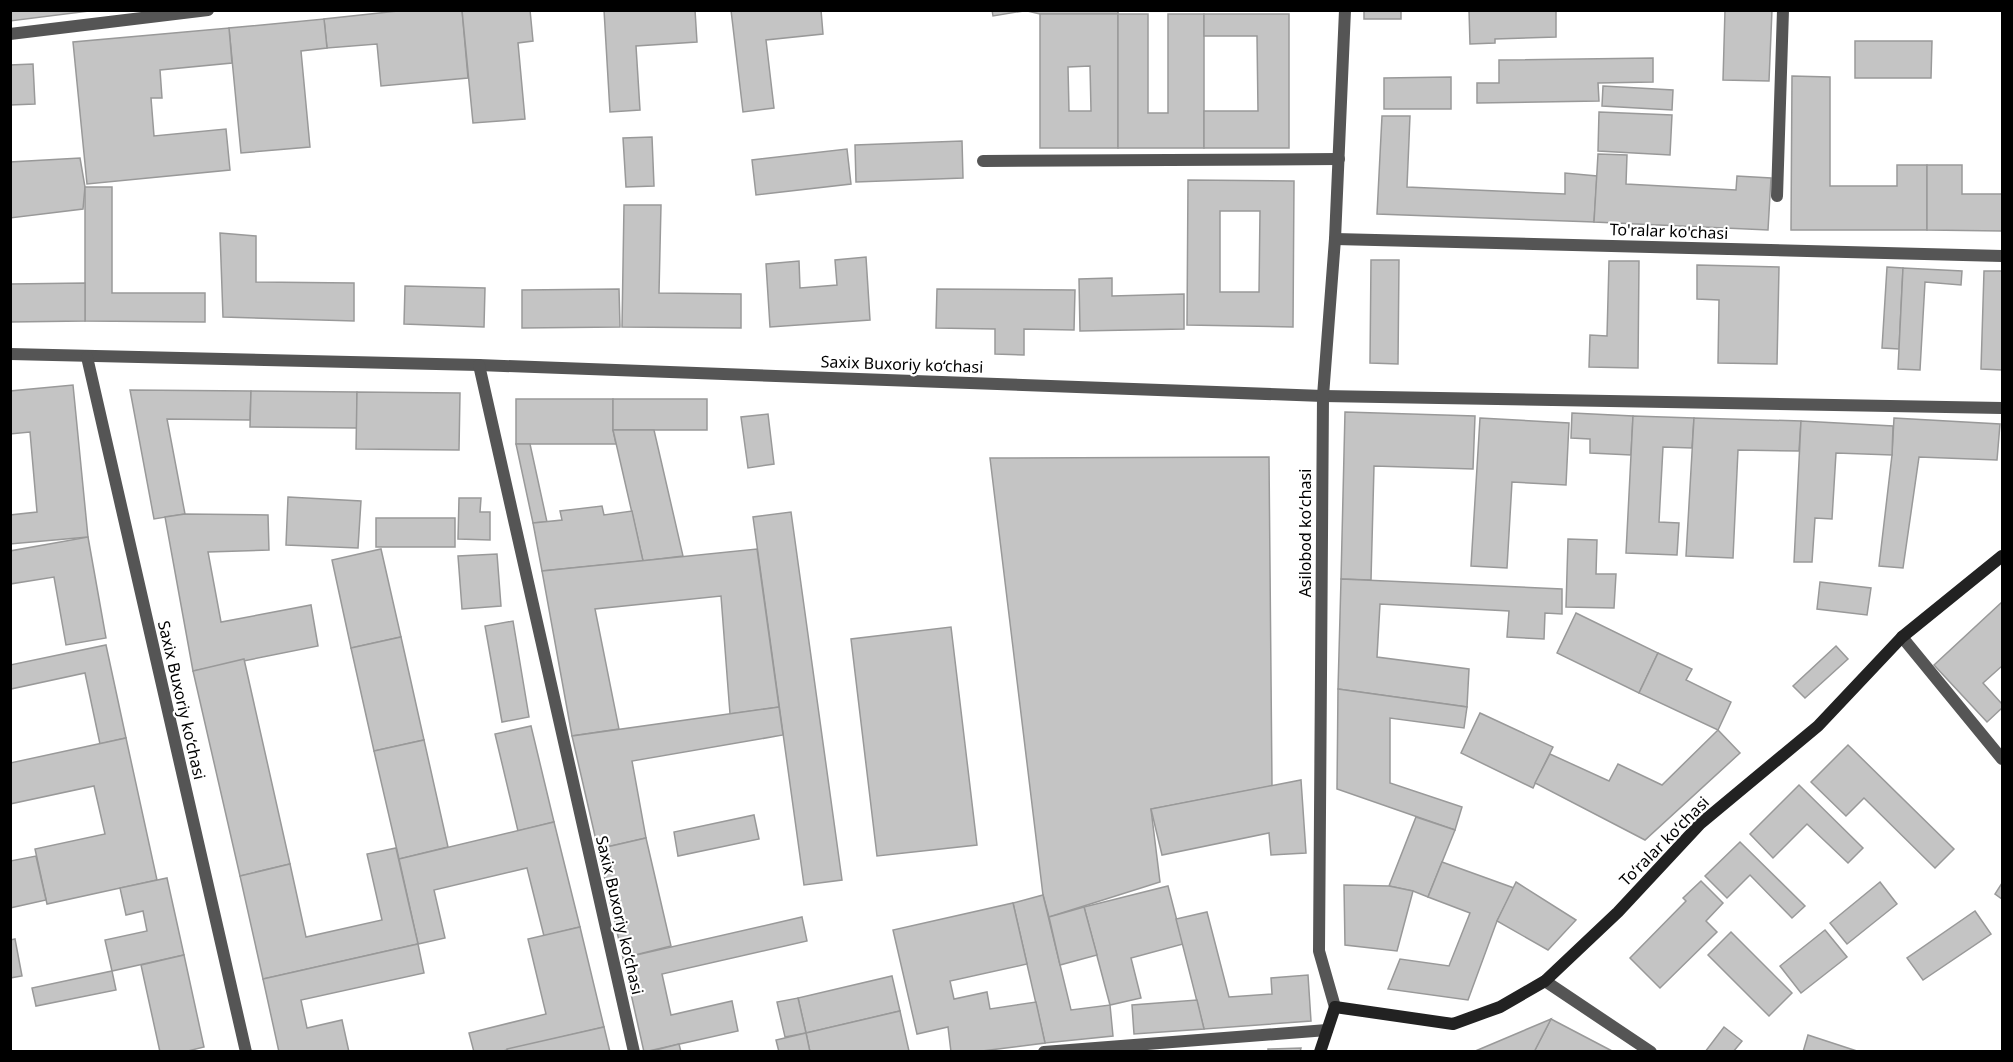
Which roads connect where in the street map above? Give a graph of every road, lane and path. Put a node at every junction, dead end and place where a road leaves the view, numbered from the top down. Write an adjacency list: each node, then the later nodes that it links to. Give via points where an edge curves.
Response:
1 (208, 10): 4 (street)
2 (1345, 10): 5 (street, Asilobod koʻchasi)
3 (1783, 10): 7 (street)
4 (10, 34)
5 (1339, 159): 6 (street); 8 (street, Asilobod koʻchasi)
6 (983, 161)
7 (1777, 196)
8 (1335, 239): 9 (street, To'ralar ko'chasi); 13 (street, Asilobod koʻchasi)
9 (2002, 256)
10 (10, 354): 11 (street, Saxix Buxoriy ko‘chasi)
11 (87, 357): 12 (street, Saxix Buxoriy ko‘chasi); 21 (street, Saxix Buxoriy ko‘chasi)
12 (479, 365): 13 (street, Saxix Buxoriy ko‘chasi); 22 (street, Saxix Buxoriy ko‘chasi)
13 (1323, 396): 14 (street, Saxix Buxoriy ko‘chasi); 19 (street, Asilobod koʻchasi, via 1319,951)
14 (2002, 408)
15 (2002, 556): 16 (street, Toʻralar koʻchasi)
16 (1902, 637): 17 (street); 18 (street, Toʻralar koʻchasi, via 1818,726 1700,824 1618,912)
17 (2002, 759)
18 (1545, 981): 19 (street, Toʻralar koʻchasi, via 1500,1007 1453,1024); 25 (street)
19 (1335, 1007): 20 (street)
20 (1327, 1030): 23 (street); 24 (street)
21 (246, 1052)
22 (634, 1052)
23 (1044, 1052)
24 (1320, 1052)
25 (1652, 1052)

